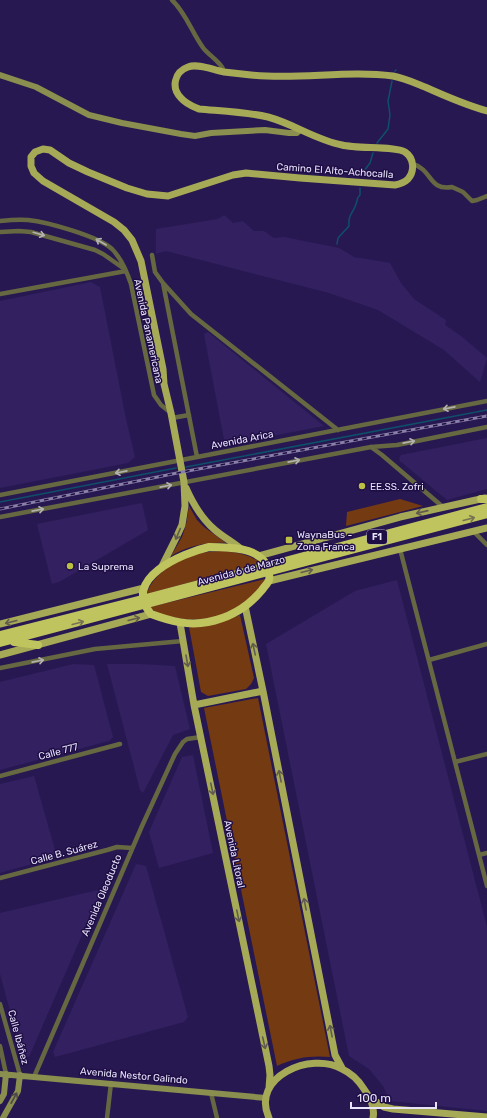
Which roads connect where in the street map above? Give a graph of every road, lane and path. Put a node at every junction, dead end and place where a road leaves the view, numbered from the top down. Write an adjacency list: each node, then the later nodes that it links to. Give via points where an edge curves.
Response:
1 (172, 0): 2 (street, via 180,8 203,47 222,66)
2 (224, 72): 4 (main road, via 275,77 373,74 395,77); 5 (main road, via 190,66 177,75 175,90 185,102 199,109 268,117)
3 (0, 75): 5 (street, via 36,87 89,114 181,134 195,136 265,130 289,134)
4 (487, 111)
5 (300, 130): 6 (main road, via 342,145 397,149 403,151)
6 (413, 164): 7 (street, via 421,166 436,185 452,187 472,201); 16 (main road, Camino El Alto-Achocalla, via 406,181 395,185 246,173 168,196 126,188 75,166 50,150 35,152 31,157 30,166 34,173 43,181 114,222 124,230 138,250 168,383)
7 (487, 196)
8 (0, 221): 11 (street, Avenida Panamericana, one-way to 8, via 113,250 95,238 44,223 26,220)
9 (0, 232): 11 (street, Avenida Panamericana, one-way to 11, via 31,232 95,250)
10 (152, 255): 12 (street, via 155,272)
11 (126, 271): 13 (street); 16 (street, Avenida Panamericana, via 131,284 154,395)
12 (163, 283): 15 (street); 18 (street, via 191,314)
13 (0, 294)
14 (487, 401): 18 (street, Avenida Arica, one-way to 18)
15 (189, 415): 16 (street); 20 (street)
16 (172, 416): 21 (main road, Camino El Alto-Achocalla)
17 (487, 428): 19 (street, one-way to 17, via 397,445)
18 (338, 430): 20 (street, Avenida Arica)
19 (371, 447): 22 (street, one-way to 19); 25 (street)
20 (197, 457): 21 (street, Avenida Arica)
21 (180, 460): 22 (main road, Camino El Alto-Achocalla); 23 (street, Avenida Arica, one-way to 23)
22 (184, 482): 28 (street, one-way to 22); 32 (main road, Camino El Alto-Achocalla, via 191,501 202,517); 35 (main road, Camino El Alto-Achocalla, one-way to 35, via 186,506 182,525)
23 (0, 495)
24 (485, 498): 25 (main road, Avenida 6 de Marzo)
25 (443, 507): 34 (main road, Avenida 6 de Marzo, one-way to 34)
26 (487, 507): 36 (highway, Avenida 6 de Marzo / F1)
27 (487, 514): 36 (highway, Avenida 6 de Marzo / F1, one-way to 27)
28 (0, 517)
29 (487, 528): 30 (main road, Avenida 6 de Marzo)
30 (473, 532): 31 (street); 33 (main road, Avenida 6 de Marzo)
31 (487, 545)
32 (241, 549): 34 (highway); 35 (highway, via 209,547 185,554)
33 (400, 549): 36 (main road, Avenida 6 de Marzo, one-way to 33); 50 (street)
34 (258, 556): 36 (highway, via 265,560)
35 (161, 568): 37 (highway)
36 (269, 573): 38 (highway, Avenida 6 de Marzo / F1); 39 (highway, via 256,597)
37 (144, 588): 38 (highway); 42 (main road, one-way to 42)
38 (144, 602): 40 (highway); 43 (highway, Avenida 6 de Marzo / F1); 44 (highway, Avenida 6 de Marzo / F1, one-way to 38)
39 (245, 606): 41 (highway, via 229,616 207,622); 52 (main road, one-way to 39)
40 (151, 614): 41 (highway); 48 (main road, one-way to 40)
41 (180, 623): 45 (main road, Avenida Litoral)
42 (0, 624)
43 (0, 635)
44 (9, 641): 46 (highway, Avenida 6 de Marzo / F1); 48 (highway)
45 (183, 641): 51 (street, one-way to 45, via 95,649); 53 (main road, Avenida Litoral, one-way to 53)
46 (0, 643)
47 (487, 644): 50 (street)
48 (38, 645): 49 (main road)
49 (0, 655)
50 (429, 660): 57 (street)
51 (0, 668)
52 (263, 691): 53 (main road); 66 (main road, one-way to 52, via 335,1055)
53 (194, 705): 54 (main road, Avenida Litoral)
54 (201, 736): 59 (street, Avenida Oleoducto, via 183,742 175,754); 71 (main road, Avenida Litoral, one-way to 71, via 270,1066)
55 (120, 744): 58 (street, Calle 777)
56 (487, 754): 57 (street)
57 (455, 762): 61 (street)
58 (0, 776)
59 (132, 848): 62 (street, Calle B. Suárez, via 117,847); 69 (street, Avenida Oleoducto)
60 (487, 853): 61 (street)
61 (479, 855): 63 (street)
62 (0, 878)
63 (487, 886)
64 (0, 1004): 68 (street, Calle Ibáñez)
65 (0, 1046): 67 (street, Calle Ibáñez)
66 (342, 1068): 71 (main road, via 328,1064 306,1064 281,1074); 73 (main road, via 359,1081)
67 (3, 1074): 68 (street, Avenida Nestor Galindo); 75 (street, via 4,1094)
68 (20, 1075): 69 (street, Avenida Nestor Galindo); 77 (street, one-way to 68, via 18,1091)
69 (34, 1077): 70 (street, Avenida Nestor Galindo)
70 (112, 1083): 72 (street, Avenida Nestor Galindo); 78 (street)
71 (269, 1088): 74 (main road)
72 (211, 1092): 74 (street, Avenida Nestor Galindo); 79 (street)
73 (369, 1097): 76 (main road, via 393,1109); 81 (main road)
74 (266, 1098): 80 (main road)
75 (0, 1102)
76 (487, 1117)
77 (3, 1118)
78 (107, 1118)
79 (217, 1118)
80 (269, 1118)
81 (373, 1118)

